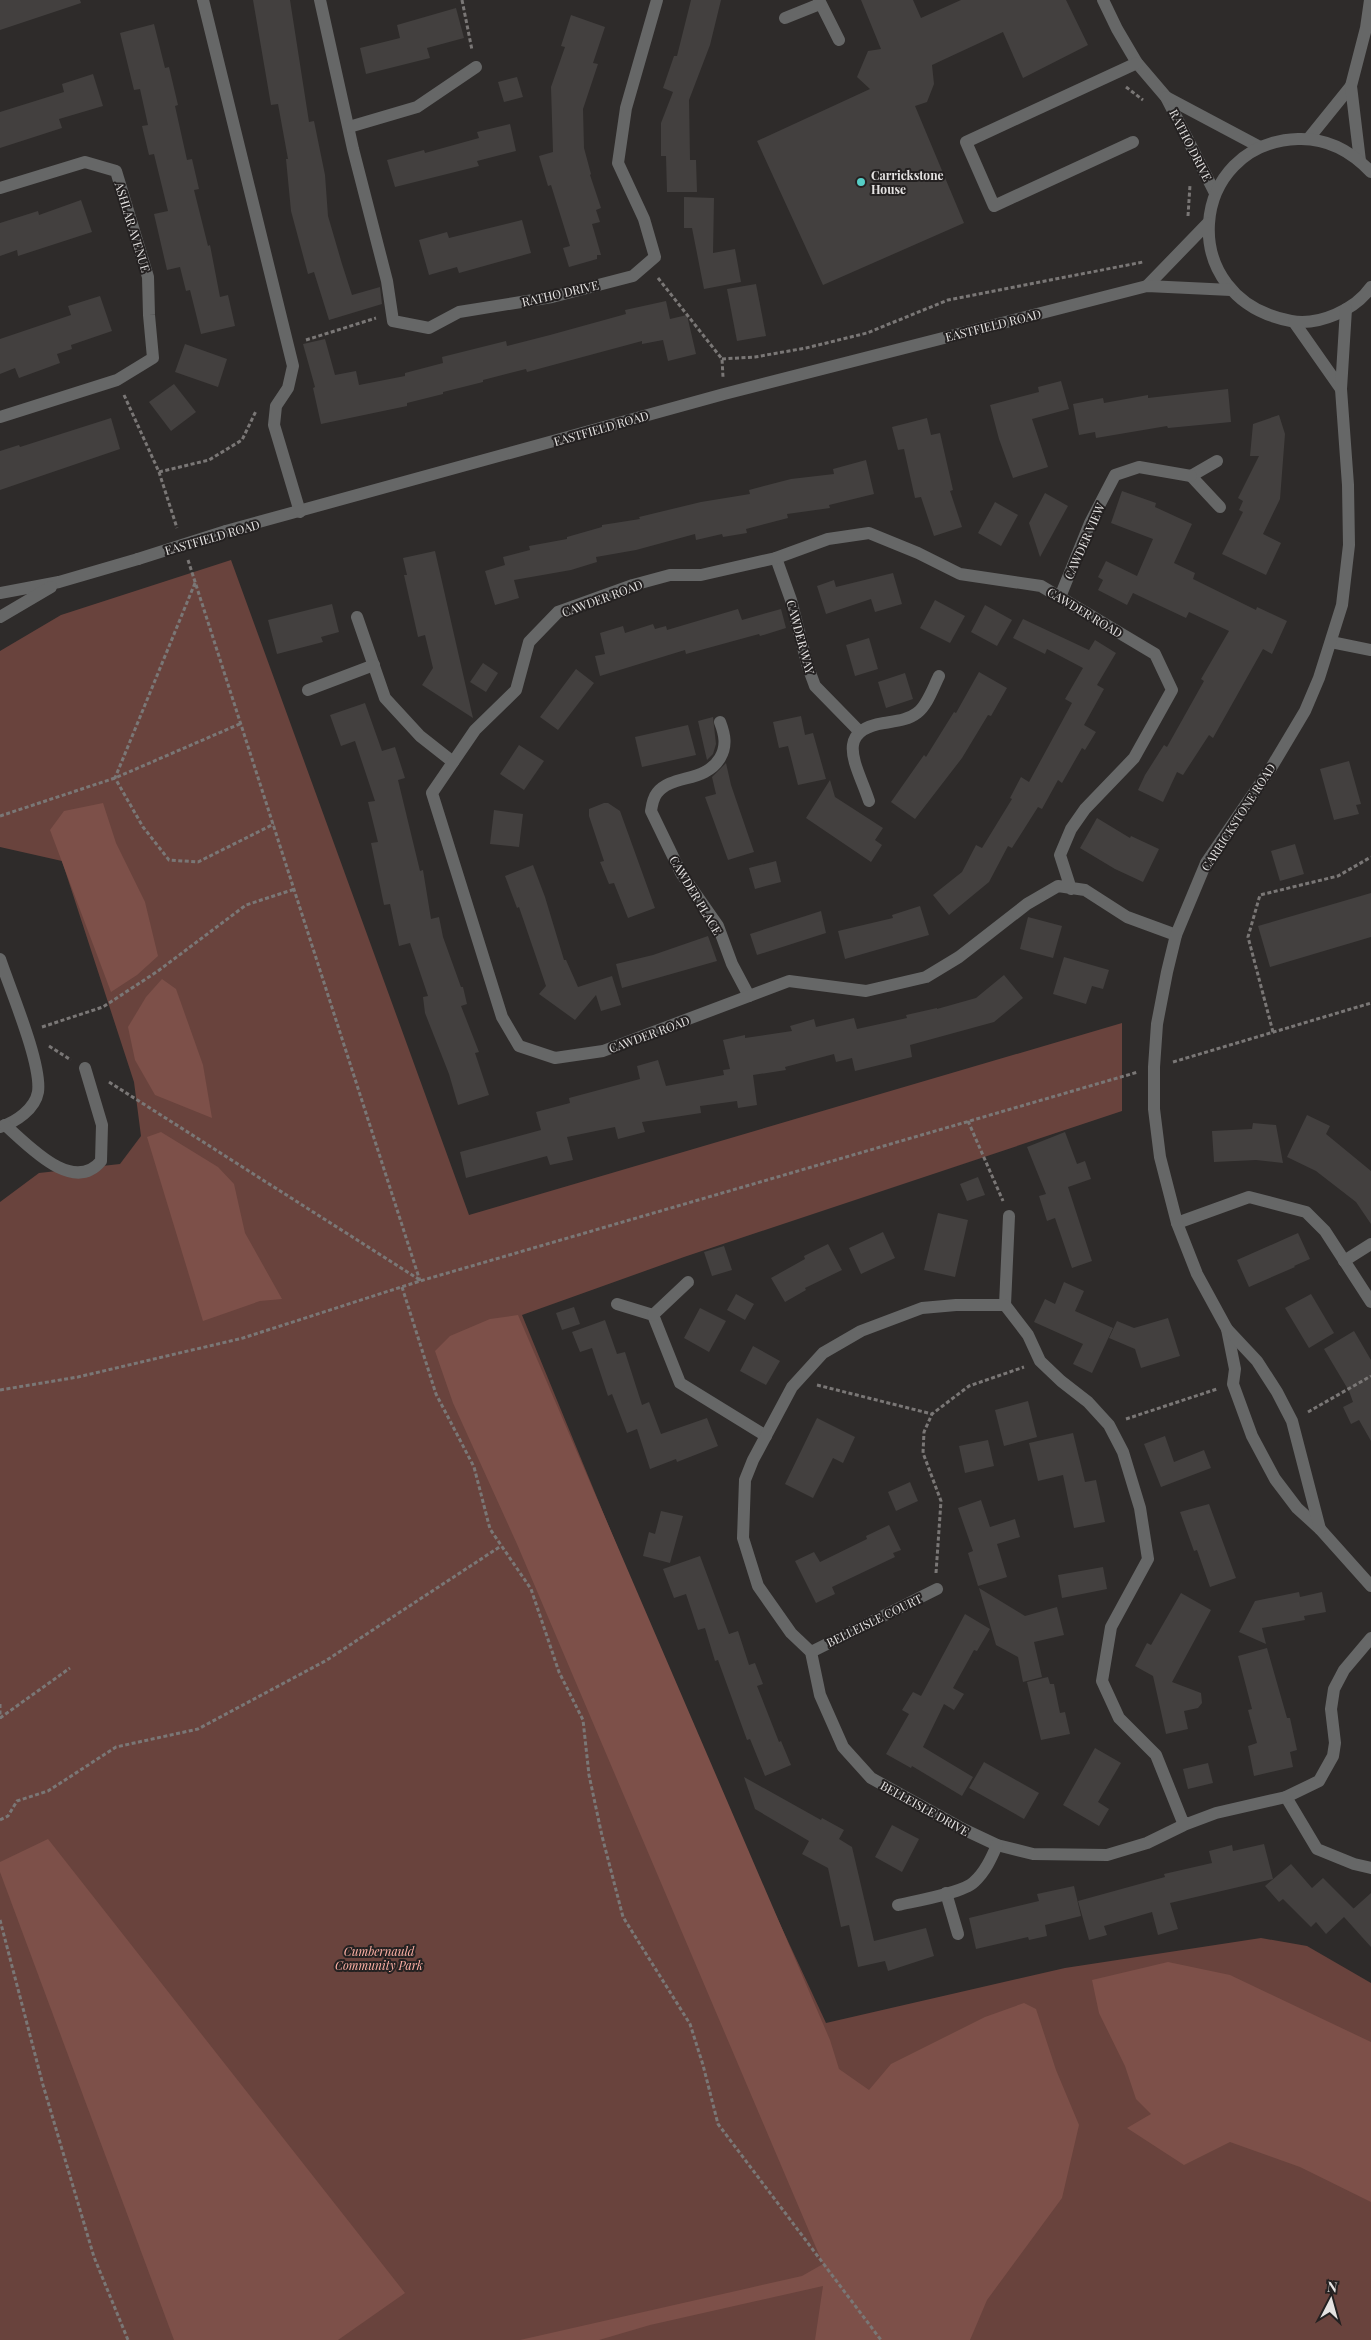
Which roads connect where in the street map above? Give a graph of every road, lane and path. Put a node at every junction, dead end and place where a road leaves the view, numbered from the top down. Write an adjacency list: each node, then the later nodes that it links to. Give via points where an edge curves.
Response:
1 (203, 0): 42 (street, via 293,366 288,388 276,406 274,426)
2 (320, 0): 16 (street, RATHO DRIVE)
3 (462, 0): 11 (path)
4 (657, 0): 28 (street, via 626,108 618,164 644,219 655,257)
5 (1103, 0): 10 (street, RATHO DRIVE)
6 (1370, 0): 13 (street)
7 (820, 2): 8 (street); 9 (street)
8 (785, 18)
9 (839, 40)
10 (1137, 63): 12 (street); 14 (street, RATHO DRIVE)
11 (476, 67): 16 (street, via 417,107)
12 (1112, 75): 15 (path); 18 (street, via 966,142 994,206)
13 (1350, 86): 17 (street); 20 (street)
14 (1166, 97): 19 (street, RATHO DRIVE); 24 (street, RATHO DRIVE)
15 (1145, 102)
16 (349, 127): 28 (street, RATHO DRIVE, via 387,281 393,320 429,328 459,312 552,297 633,276)
17 (1309, 138): 19 (street, via 1284,139); 20 (street, via 1345,150)
18 (1133, 142)
19 (1260, 147): 24 (street, via 1232,169)
20 (1360, 161): 21 (street)
21 (1371, 172)
22 (1191, 180): 26 (path)
23 (0, 188): 35 (street, ASHLAR AVENUE, via 85,162 116,171 148,277 154,358)
24 (1216, 193): 25 (street)
25 (1208, 224): 29 (street); 31 (street, via 1210,248 1217,270)
26 (1187, 225)
27 (1148, 260): 34 (path, via 948,300 867,333 806,348)
28 (647, 263): 34 (path)
29 (1147, 286): 31 (street, EASTFIELD ROAD); 37 (street, EASTFIELD ROAD)
30 (1371, 287): 32 (street)
31 (1231, 290): 33 (street, via 1249,306 1271,317)
32 (1346, 309): 33 (street, via 1321,319); 36 (street, CARRICKSTONE ROAD)
33 (1294, 322): 36 (street)
34 (722, 359): 37 (path)
35 (117, 380): 38 (street, ASHLAR AVENUE); 43 (path, via 159,472)
36 (1341, 389): 52 (street, CARRICKSTONE ROAD, via 1349,545 1342,605)
37 (724, 394): 42 (street, EASTFIELD ROAD)
38 (0, 416)
39 (1217, 461): 40 (street)
40 (1191, 476): 41 (street); 49 (street, CAWDER VIEW, via 1138,467 1115,475 1090,523)
41 (1220, 507)
42 (300, 512): 46 (street, EASTFIELD ROAD, bridge)
43 (180, 537)
44 (186, 555): 47 (path)
45 (776, 558): 49 (street, CAWDER ROAD, via 828,539 869,533 960,574 1041,586); 59 (street, CAWDER WAY, via 816,686); 60 (street, CAWDER ROAD, via 701,575 670,575 633,584 558,612 529,642 516,690 474,730)
46 (59, 582): 48 (street, EASTFIELD ROAD); 50 (street, EASTFIELD ROAD)
47 (195, 582): 58 (path); 61 (path)
48 (0, 593)
49 (1060, 597): 66 (street, CAWDER ROAD, via 1155,654 1172,690 1134,758 1085,809 1071,829 1060,855)
50 (0, 617)
51 (357, 617): 54 (street)
52 (1331, 642): 53 (street); 68 (street, CARRICKSTONE ROAD, via 1305,711 1271,768 1206,863)
53 (1371, 650)
54 (374, 665): 56 (street); 60 (street, via 385,698 420,736)
55 (939, 676): 59 (street, via 919,712 909,718 866,726)
56 (308, 690)
57 (720, 722): 70 (street, CAWDER PLACE, via 725,736 724,752 716,765 703,774 666,785 652,800 651,810 681,873 718,926 732,964)
58 (242, 723): 61 (path); 64 (path)
59 (859, 732): 62 (street, via 852,748)
60 (453, 762): 70 (street, CAWDER ROAD, via 432,793 502,1017 519,1046 555,1058 603,1051)
61 (115, 778): 63 (path); 64 (path, via 143,827 169,860 198,862)
62 (869, 801)
63 (0, 816)
64 (274, 824): 67 (path)
65 (1371, 857): 73 (path, via 1338,876 1260,895 1248,937)
66 (1071, 888): 68 (street, CAWDER ROAD, via 1085,890 1127,917); 70 (street, CAWDER ROAD, via 1058,886 1027,904 959,957 926,977 866,991 789,981)
67 (295, 889): 72 (path, via 246,904 158,971 104,1007); 82 (path)
68 (1176, 935): 74 (street, CARRICKSTONE ROAD, via 1157,1024)
69 (0, 959): 72 (street)
70 (749, 996)
71 (1371, 1003): 73 (path)
72 (25, 1032): 75 (path); 77 (street, via 38,1071 38,1093 32,1108)
73 (1273, 1032): 74 (path)
74 (1154, 1067): 76 (path); 79 (street, CARRICKSTONE ROAD, via 1154,1109 1160,1157)
75 (85, 1068): 77 (street, via 102,1125 101,1161 94,1168 81,1173 67,1172); 82 (path)
76 (968, 1121): 78 (path); 82 (path)
77 (3, 1126)
78 (1009, 1216): 87 (street)
79 (1177, 1223): 81 (street, via 1249,1197 1306,1212 1325,1231); 89 (street, CARRICKSTONE ROAD, via 1197,1274)
80 (1371, 1244): 81 (street)
81 (1344, 1261): 85 (street)
82 (420, 1280): 84 (path)
83 (688, 1282): 88 (street)
84 (402, 1286): 94 (path, via 243,1338 78,1377); 100 (path, via 436,1394 474,1467 490,1529)
85 (1371, 1302)
86 (617, 1304): 88 (street)
87 (1005, 1305): 90 (street, via 1028,1335); 92 (street, via 922,1308 861,1331 822,1353)
88 (654, 1315): 98 (street, via 680,1383)
89 (1227, 1330): 93 (street, CARRICKSTONE ROAD, via 1235,1368); 96 (street, CARRICKSTONE ROAD, via 1257,1361)
90 (1040, 1361): 95 (path, via 969,1386); 97 (street, via 1088,1402)
91 (1371, 1376): 96 (path)
92 (800, 1380): 95 (path); 98 (street, via 792,1386)
93 (1233, 1384): 97 (path); 99 (street, CARRICKSTONE ROAD, via 1252,1436 1275,1480 1297,1508)
94 (0, 1390)
95 (932, 1414): 102 (path, via 924,1432 923,1454 941,1501)
96 (1292, 1421): 99 (street, CARRICKSTONE ROAD)
97 (1108, 1425): 110 (street, via 1122,1452 1140,1508 1148,1559 1111,1626 1102,1681 1119,1718 1156,1754)
98 (766, 1436): 104 (street, via 745,1480 743,1538 758,1586 791,1634)
99 (1320, 1529): 101 (street, CARRICKSTONE ROAD)
100 (501, 1546): 109 (path, via 327,1660 198,1729 116,1747 48,1791 17,1801 8,1816); 118 (path, via 531,1589 559,1672 583,1720 588,1775 623,1917 690,2024 718,2124)
101 (1371, 1586)
102 (937, 1589): 104 (street, BELLEISLE COURT)
103 (1371, 1638): 108 (street, BELLEISLE DRIVE, via 1344,1670 1334,1689 1333,1756 1319,1781)
104 (811, 1652): 111 (street, BELLEISLE DRIVE, via 820,1695 843,1747 872,1778)
105 (70, 1668): 107 (path)
106 (0, 1704): 107 (path)
107 (0, 1719)
108 (1286, 1797): 110 (street, BELLEISLE DRIVE, via 1234,1808); 112 (street, via 1317,1849)
109 (0, 1820)
110 (1184, 1825): 111 (street, BELLEISLE DRIVE, via 1148,1843 1107,1855 1032,1854)
111 (997, 1845): 113 (street, via 987,1867 973,1884)
112 (1371, 1868)
113 (946, 1893): 114 (street); 116 (street)
114 (898, 1905)
115 (0, 1920): 117 (path, via 42,2084 94,2257)
116 (958, 1934)
117 (128, 2340)
118 (881, 2340)

